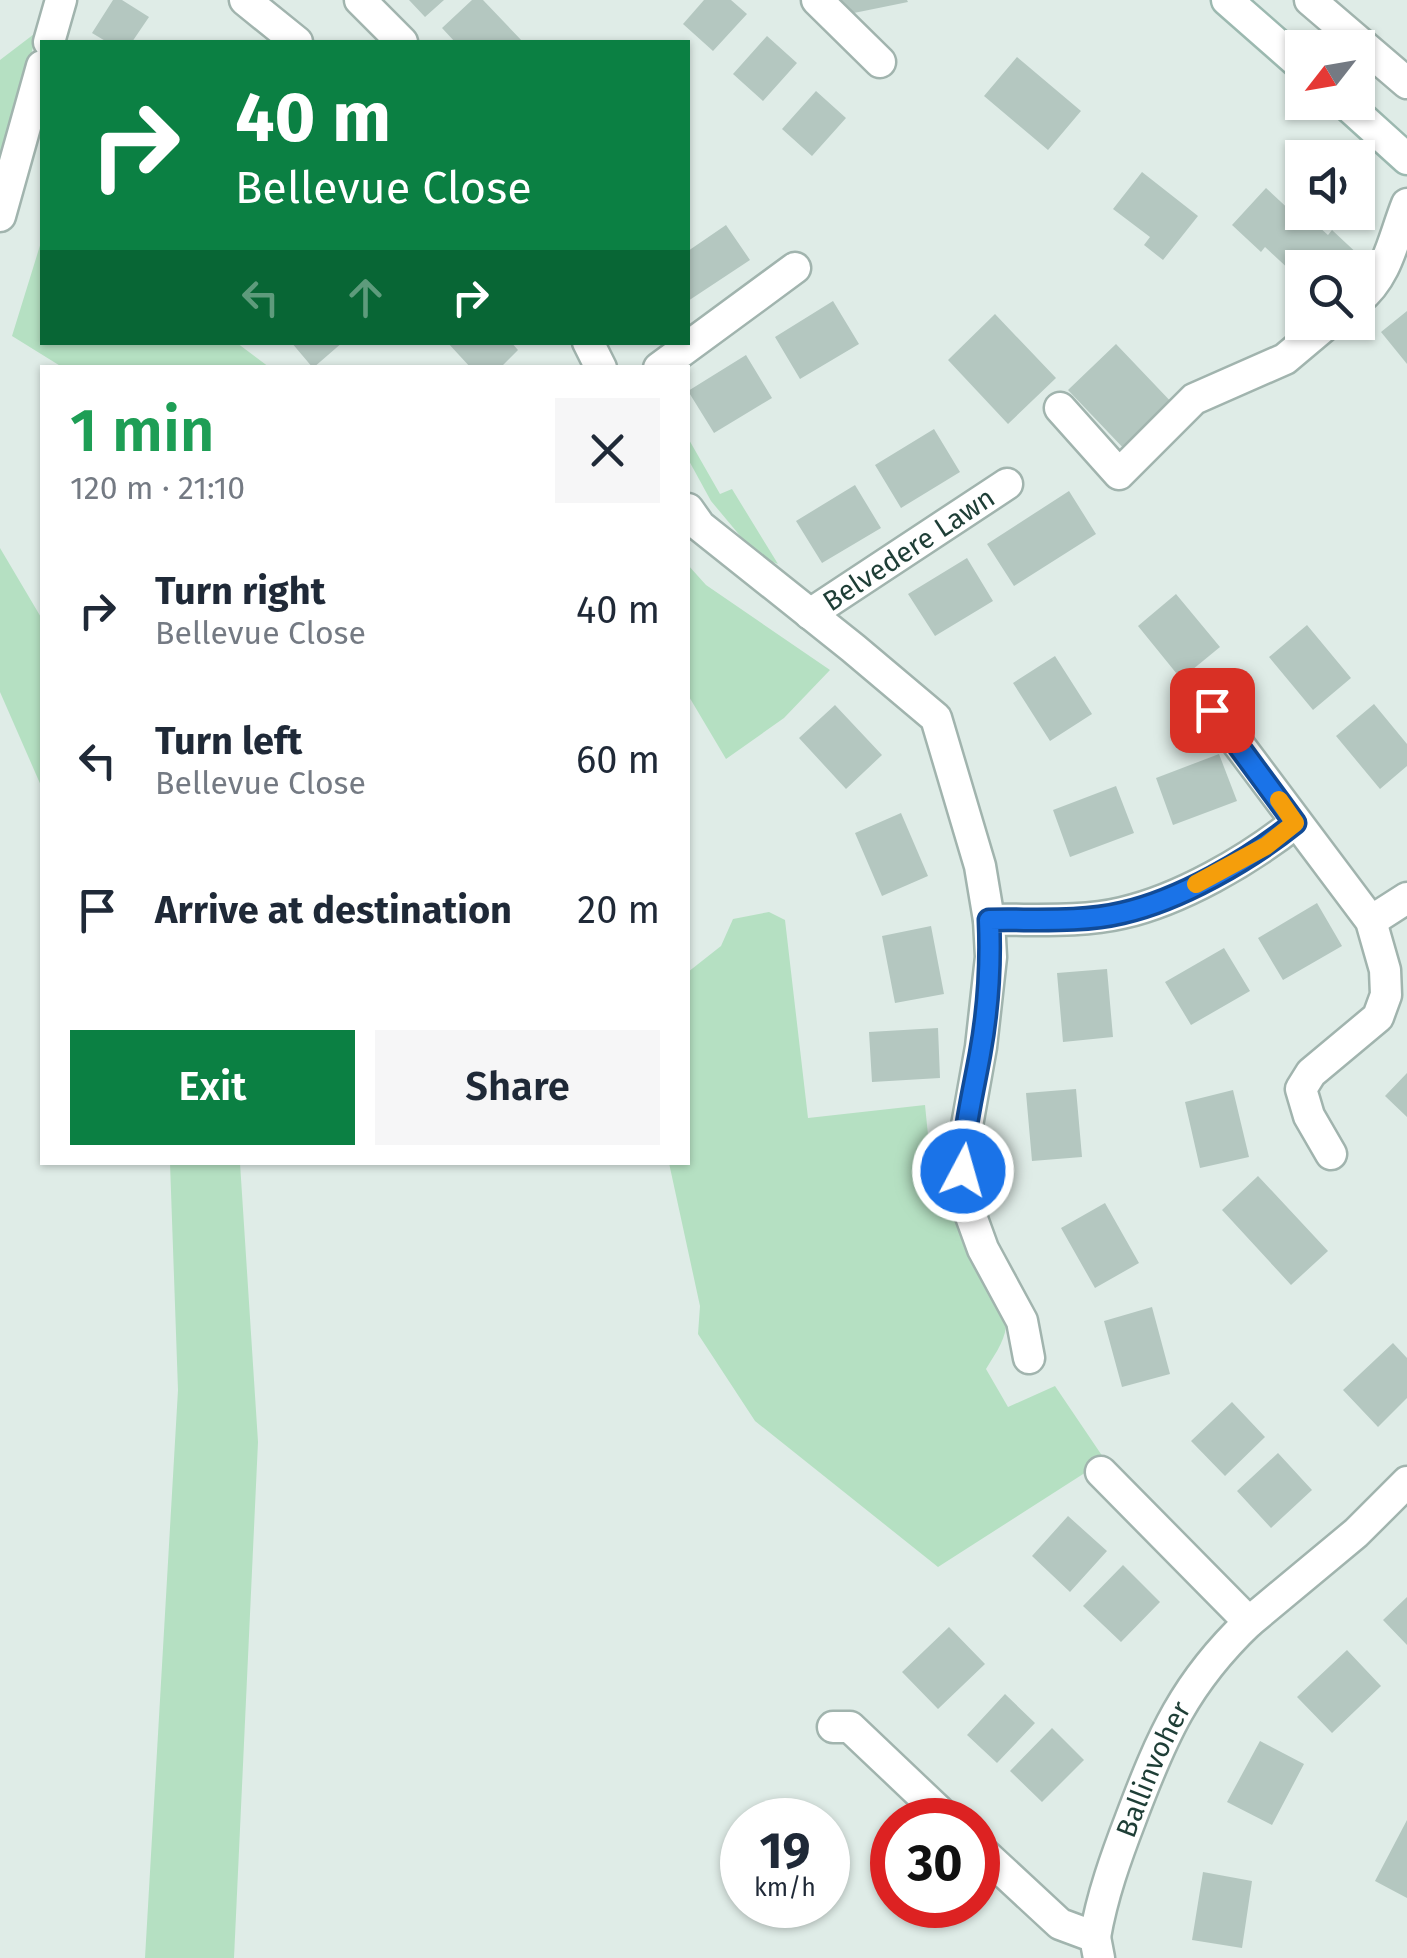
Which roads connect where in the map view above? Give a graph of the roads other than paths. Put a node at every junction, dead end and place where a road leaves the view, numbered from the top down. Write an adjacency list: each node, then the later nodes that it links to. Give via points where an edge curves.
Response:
1 (61, 0): 7 (street)
2 (244, 0): 8 (street)
3 (360, 0): 9 (street)
4 (817, 0): 11 (street)
5 (1227, 0): 10 (street)
6 (1310, 0): 13 (street)
7 (50, 40)
8 (294, 40)
9 (400, 40)
10 (1285, 51)
11 (880, 62)
12 (40, 73): 17 (street)
13 (1407, 83)
14 (1364, 120): 15 (street)
15 (1407, 159)
16 (1407, 204): 19 (street)
17 (0, 216)
18 (794, 268): 21 (street)
19 (1375, 284)
20 (1308, 340): 22 (street, via 1286,359 1194,399 1119,474)
21 (664, 365)
22 (1060, 408)
23 (1006, 484): 25 (street, Belvedere Lawn)
24 (690, 512): 25 (street, Belvedere Lawn)
25 (810, 614): 29 (street, Belvedere Lawn, via 936,718)
26 (1212, 710): 27 (street)
27 (1295, 823): 29 (street, via 1266,846 1165,900 1120,914); 30 (street)
28 (1407, 898): 30 (street)
29 (989, 920): 32 (street, via 991,957 963,1148 963,1194 983,1249 1022,1321)
30 (1371, 921): 31 (street, via 1385,970 1378,1017 1300,1089)
31 (1332, 1154)
32 (1029, 1358)
33 (1100, 1472): 35 (street)
34 (1407, 1482): 35 (street, Ballinvoher)
35 (1250, 1622): 39 (street, Ballinvoher, via 1200,1674 1161,1740 1112,1869)
36 (833, 1726): 37 (street, via 850,1727)
37 (925, 1798)
38 (1000, 1868): 39 (street, Ballinvoher, via 1060,1924)
39 (1097, 1947)

